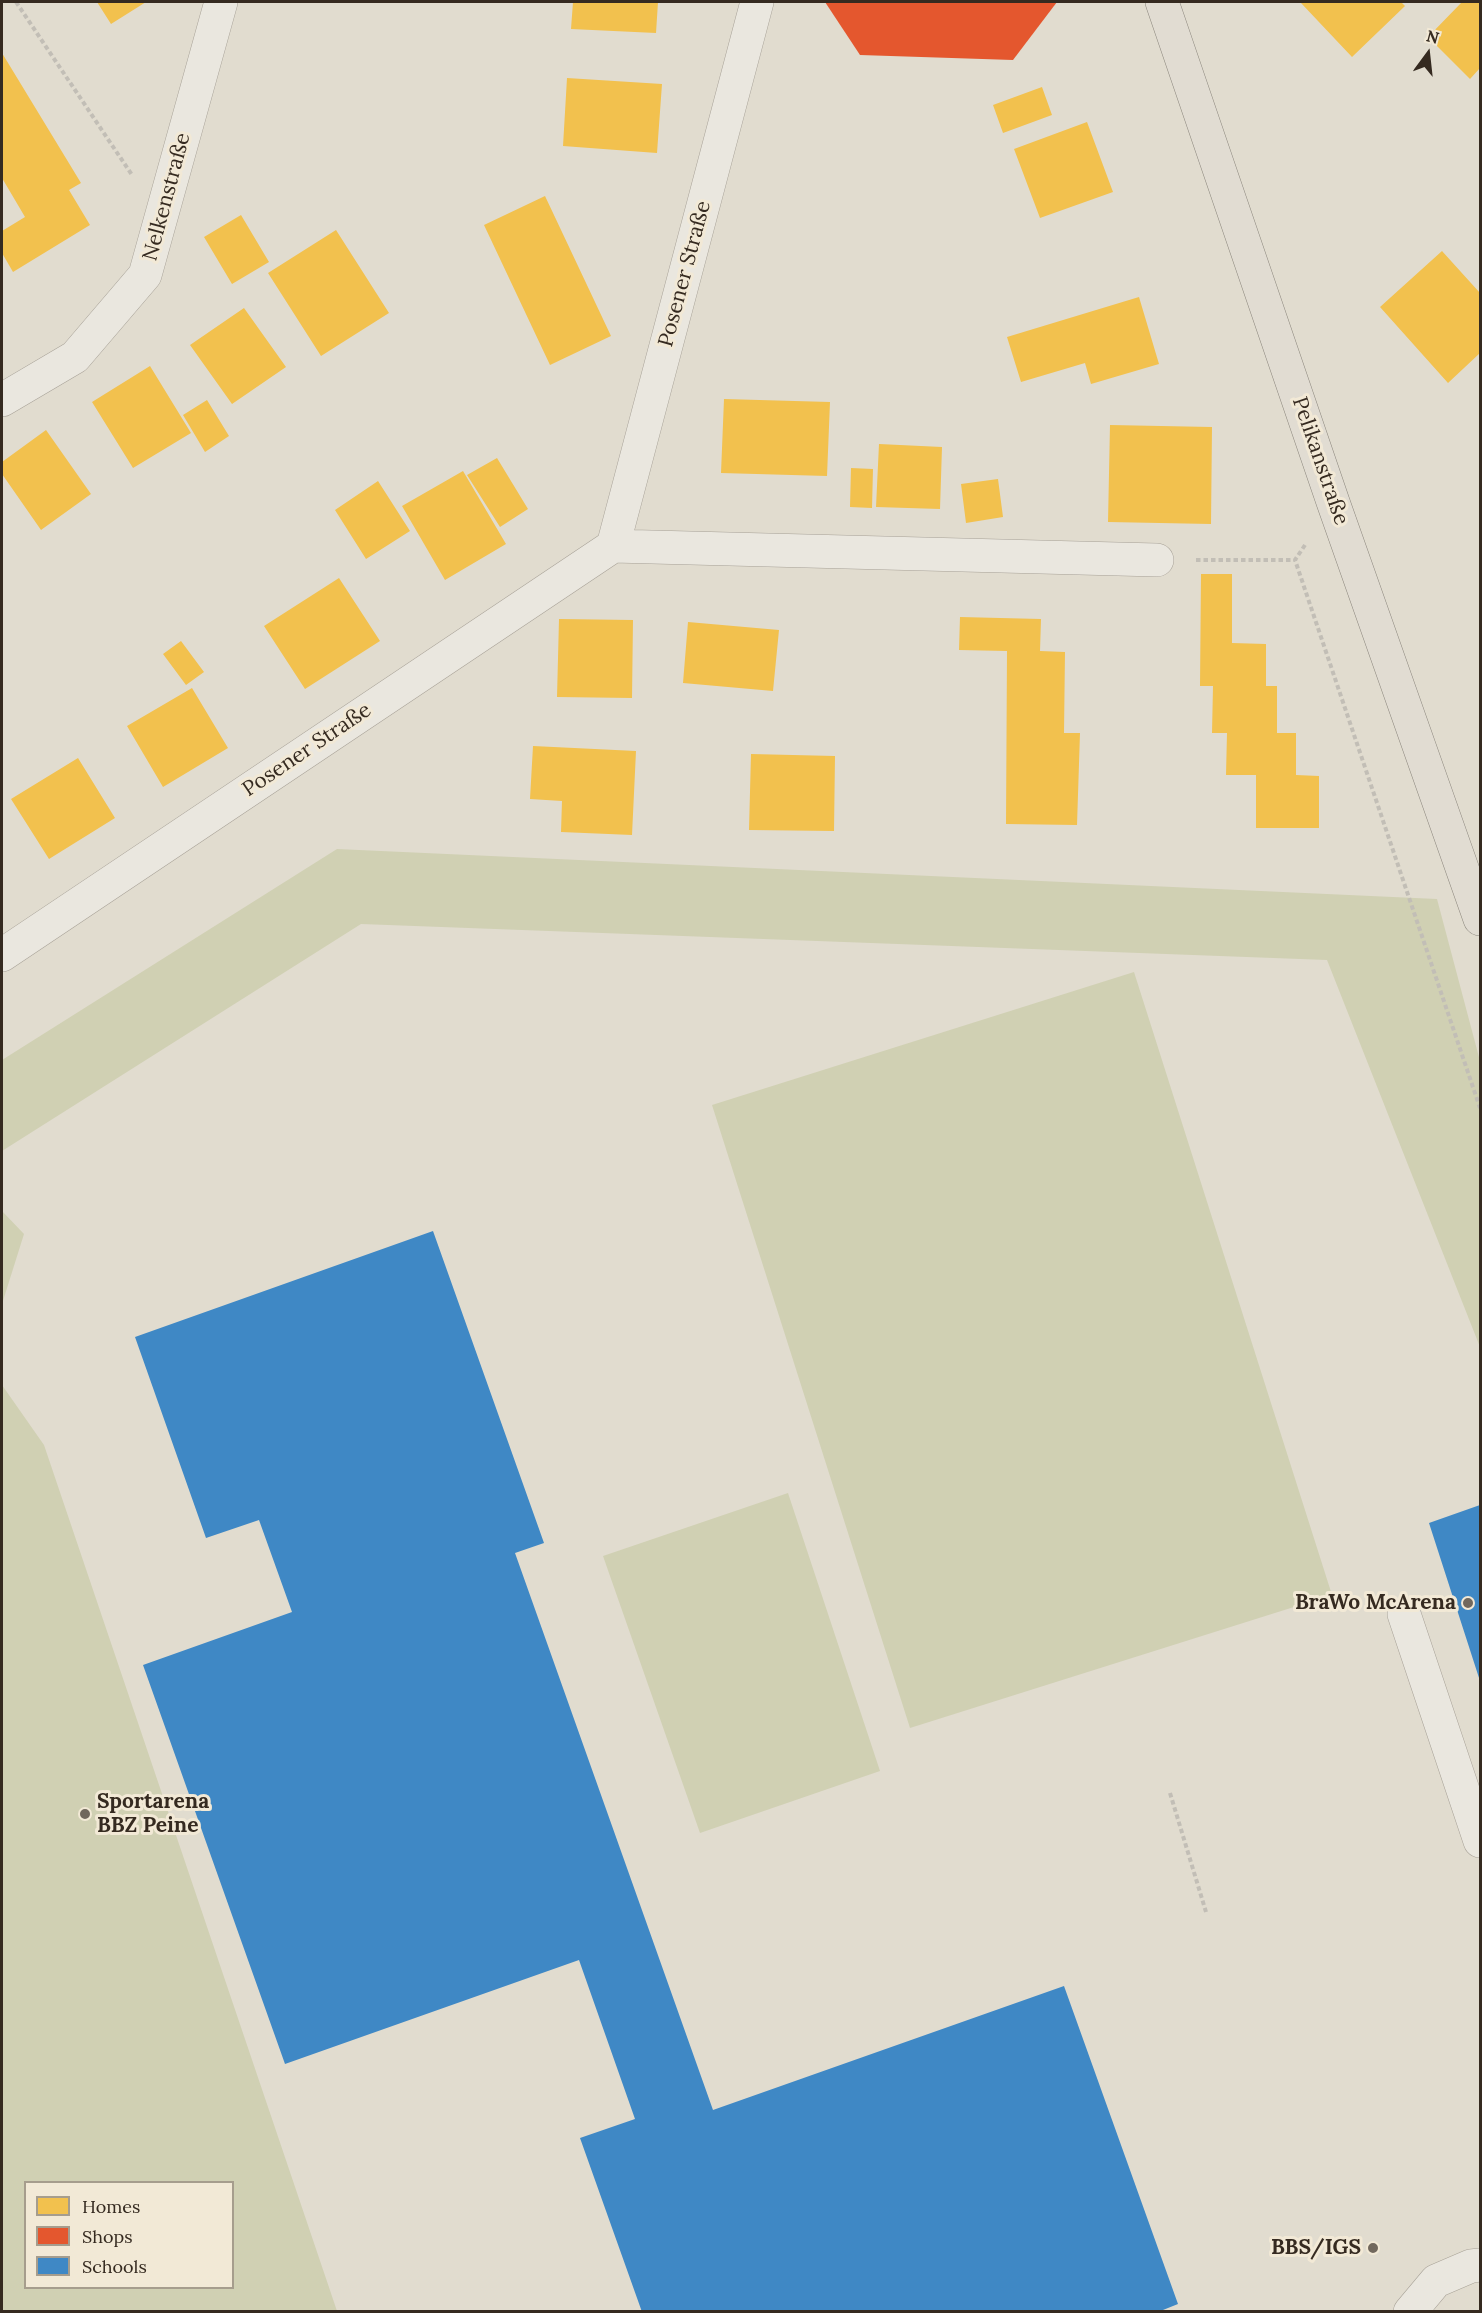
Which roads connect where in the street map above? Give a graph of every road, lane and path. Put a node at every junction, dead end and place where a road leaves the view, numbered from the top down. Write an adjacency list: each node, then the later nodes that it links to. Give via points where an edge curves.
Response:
1 (16, 2): 5 (path)
2 (220, 2): 5 (street, Nelkenstraße)
3 (757, 2): 8 (street, Posener Straße)
4 (1162, 2): 7 (main road, Pelikanstraße)
5 (160, 218): 6 (street, Nelkenstraße, via 145,275 75,357)
6 (2, 400)
7 (1334, 502): 10 (path); 11 (main road, Pelikanstraße)
8 (613, 546): 9 (street); 12 (street, Posener Straße)
9 (1157, 560): 10 (path)
10 (1295, 560): 13 (path)
11 (1480, 919)
12 (2, 955)
13 (1480, 1108)
14 (1404, 1614): 16 (street)
15 (1170, 1793): 17 (path)
16 (1480, 1841)
17 (1206, 1912)
18 (1480, 2265): 19 (street, via 1436,2281)
19 (1410, 2312)

